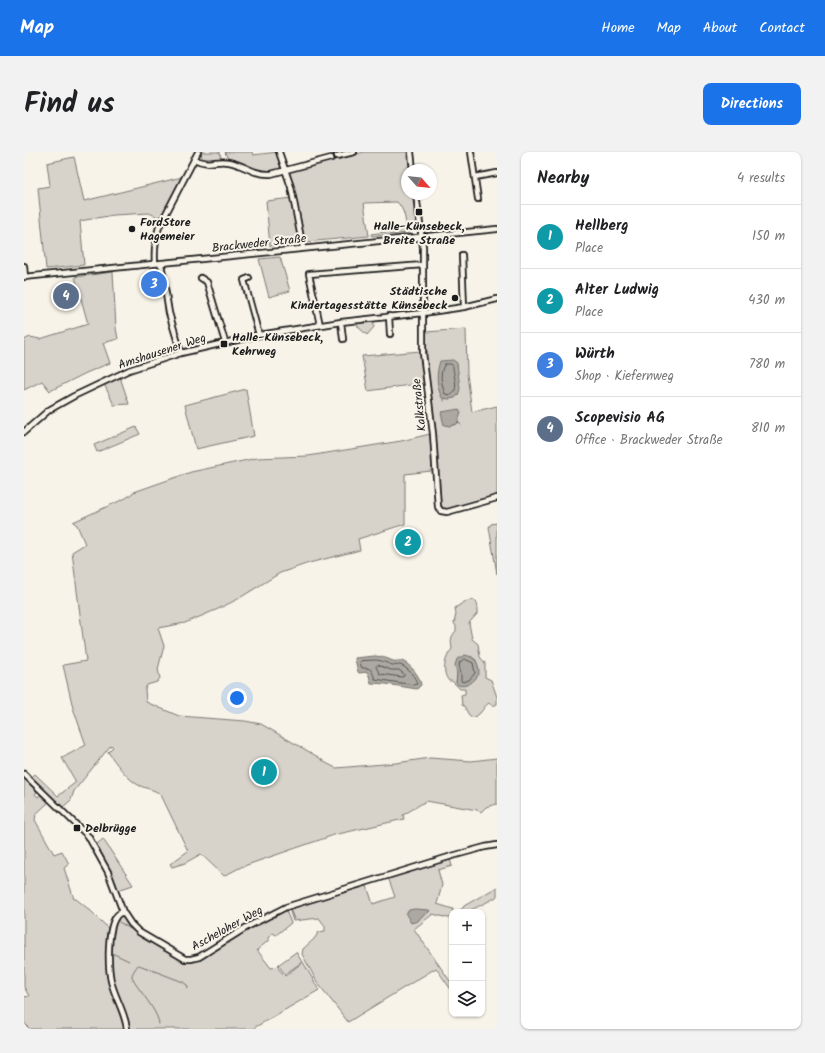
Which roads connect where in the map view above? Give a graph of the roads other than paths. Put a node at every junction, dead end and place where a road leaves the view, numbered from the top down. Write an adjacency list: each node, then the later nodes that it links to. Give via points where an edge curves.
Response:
1 (198, 152): 8 (street)
2 (279, 152): 10 (street)
3 (352, 152): 6 (street)
4 (411, 152): 9 (street)
5 (472, 152): 12 (street)
6 (337, 156)
7 (331, 158): 10 (street)
8 (194, 159): 10 (street, via 202,163 231,162 263,174); 19 (street, via 159,227 155,239)
9 (412, 164)
10 (285, 169): 17 (street)
11 (497, 173): 12 (street)
12 (475, 177): 13 (street)
13 (478, 199)
14 (417, 200): 16 (street, Kalkstraße)
15 (497, 229): 16 (street, Brackweder Straße)
16 (422, 236): 17 (street, Brackweder Straße); 21 (street, Kalkstraße)
17 (303, 248): 20 (street, Brackweder Straße)
18 (462, 255): 27 (street)
19 (155, 263): 20 (street, Brackweder Straße); 23 (street, Brackweder Straße)
20 (161, 263): 36 (street, via 169,313)
21 (423, 265): 28 (street, Kalkstraße); 31 (street, via 309,274)
22 (24, 266): 23 (street)
23 (25, 277)
24 (201, 278): 35 (street, via 207,282)
25 (250, 278): 33 (street, via 244,280)
26 (497, 299): 27 (street, Amshausener Weg)
27 (464, 307): 28 (street, Amshausener Weg)
28 (423, 313): 29 (street, Amshausener Weg); 38 (street, Kalkstraße, via 423,353 438,507 441,511 447,512)
29 (389, 316): 30 (street, Amshausener Weg); 32 (street)
30 (341, 322): 31 (street, Amshausener Weg); 34 (street)
31 (320, 325): 33 (street, Amshausener Weg)
32 (390, 334)
33 (260, 335): 35 (street, Amshausener Weg)
34 (344, 339)
35 (225, 342): 36 (street, Amshausener Weg)
36 (182, 353): 37 (street, Amshausener Weg, via 118,375 74,396 49,410)
37 (24, 432)
38 (497, 498)
39 (24, 774): 41 (street, Ascheloher Weg, via 88,836 108,872)
40 (497, 845): 41 (street, Ascheloher Weg, via 452,856 286,907 247,927 199,957 191,959 180,957 139,932)
41 (123, 912): 42 (street, via 116,915 108,948 111,981)
42 (127, 1029)

